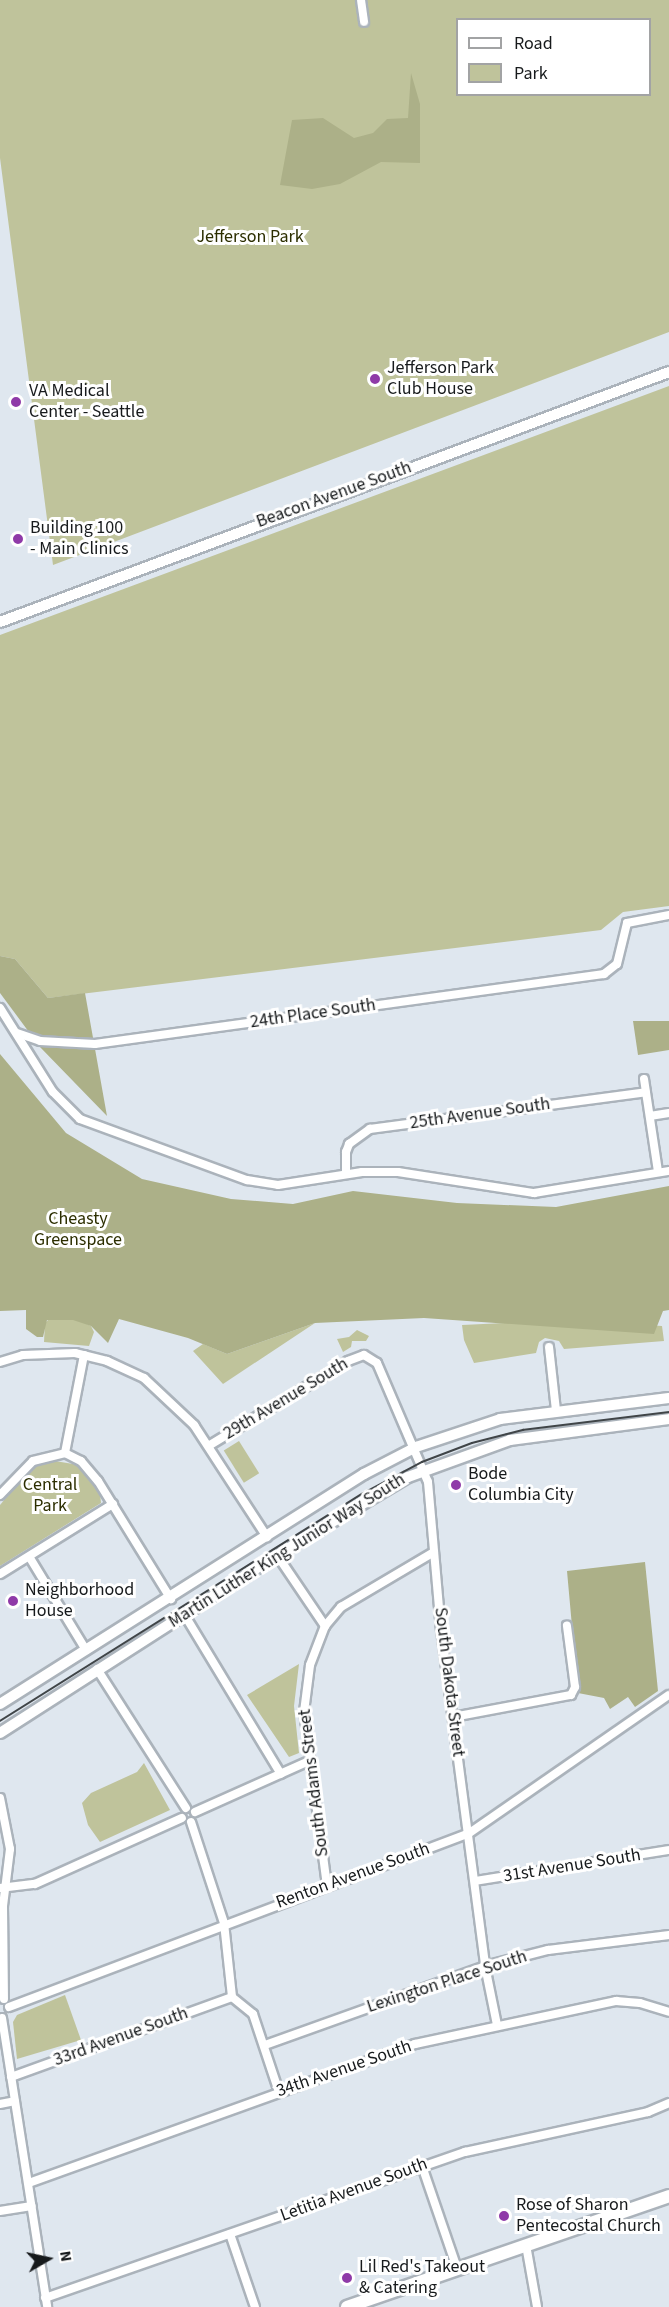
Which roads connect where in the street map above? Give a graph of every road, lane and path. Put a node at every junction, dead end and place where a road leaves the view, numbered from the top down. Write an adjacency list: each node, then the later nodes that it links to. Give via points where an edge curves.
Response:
1 (361, 0): 2 (street)
2 (364, 22)
3 (669, 372): 4 (main road, Beacon Avenue South)
4 (0, 622)
5 (669, 915): 7 (street, 24th Place South, via 627,923 617,964 610,971 95,1044 40,1041)
6 (0, 1008): 7 (street)
7 (17, 1032): 14 (street, via 53,1092 80,1119 96,1126 266,1183 294,1184)
8 (644, 1079): 9 (street)
9 (646, 1092): 11 (street); 14 (street, 25th Avenue South, via 370,1129 349,1144)
10 (669, 1113): 11 (street)
11 (650, 1116): 13 (street)
12 (669, 1171): 13 (street)
13 (658, 1172): 14 (street, via 534,1193 413,1173)
14 (346, 1174)
15 (549, 1347): 20 (street)
16 (84, 1355): 18 (street, via 44,1352); 22 (street, via 144,1378 179,1407); 24 (street)
17 (364, 1355): 22 (street, 29th Avenue South); 23 (street, South Dakota Street, via 377,1363)
18 (0, 1362)
19 (669, 1398): 20 (main road, Martin Luther King Junior Way South)
20 (556, 1410): 23 (main road, Martin Luther King Junior Way South, via 500,1419)
21 (669, 1419): 25 (main road, Martin Luther King Junior Way South, via 510,1440)
22 (210, 1445): 28 (street)
23 (416, 1447): 25 (street, South Dakota Street); 28 (main road, Martin Luther King Junior Way South, via 364,1474)
24 (65, 1453): 26 (street, via 33,1461); 27 (street, via 88,1467)
25 (424, 1469): 29 (street, South Dakota Street); 30 (main road, Martin Luther King Junior Way South, via 378,1492)
26 (0, 1495)
27 (113, 1504): 31 (street); 33 (street)
28 (267, 1537): 33 (main road, Martin Luther King Junior Way South)
29 (434, 1552): 35 (street, via 341,1607); 41 (street, South Dakota Street)
30 (277, 1555): 34 (main road, Martin Luther King Junior Way South); 35 (street)
31 (30, 1558): 32 (street); 37 (street)
32 (0, 1574)
33 (171, 1599): 37 (main road, Martin Luther King Junior Way South)
34 (184, 1614): 38 (main road, Martin Luther King Junior Way South); 44 (street)
35 (325, 1626): 43 (street, South Adams Street, via 304,1695)
36 (567, 1626): 41 (street, via 575,1687 571,1695)
37 (86, 1650): 40 (main road, Martin Luther King Junior Way South)
38 (97, 1669): 42 (main road, Martin Luther King Junior Way South); 46 (street)
39 (669, 1695): 50 (street, Renton Avenue South)
40 (0, 1704)
41 (453, 1717): 50 (street, South Dakota Street)
42 (0, 1733)
43 (311, 1760): 44 (street); 53 (street, South Adams Street)
44 (281, 1774): 47 (street)
45 (0, 1798): 54 (street, via 9,1828)
46 (186, 1808): 47 (street); 48 (street)
47 (195, 1812): 49 (street)
48 (182, 1818): 49 (street); 54 (street, via 35,1884)
49 (192, 1822): 55 (street)
50 (468, 1834): 52 (street, South Dakota Street); 53 (street, Renton Avenue South)
51 (669, 1850): 52 (street, 31st Avenue South)
52 (475, 1881): 57 (street, South Dakota Street)
53 (327, 1886): 55 (street, Renton Avenue South)
54 (3, 1888): 59 (street)
55 (224, 1923): 58 (street); 60 (street, Renton Avenue South)
56 (669, 1935): 57 (street, Lexington Place South, via 548,1950)
57 (485, 1966): 63 (street, South Dakota Street); 64 (street, Lexington Place South)
58 (232, 1997): 64 (street, via 253,2014); 65 (street, 33rd Avenue South)
59 (2, 1999): 60 (street)
60 (9, 2007): 62 (street)
61 (669, 2012): 63 (street, 34th Avenue South, via 616,2001)
62 (1, 2018): 65 (street)
63 (498, 2025): 66 (street, 34th Avenue South, via 415,2044)
64 (265, 2045): 66 (street)
65 (11, 2077): 67 (street)
66 (279, 2092): 71 (street, 34th Avenue South)
67 (15, 2101): 69 (street); 71 (street)
68 (669, 2103): 70 (street, Letitia Avenue South, via 648,2112 488,2146)
69 (0, 2104)
70 (422, 2166): 75 (street, Letitia Avenue South); 77 (street)
71 (29, 2183): 73 (street)
72 (669, 2196): 76 (main road)
73 (32, 2206): 74 (street); 78 (street)
74 (0, 2211)
75 (230, 2234): 78 (street, Letitia Avenue South); 80 (street)
76 (526, 2245): 77 (main road); 82 (street)
77 (458, 2268): 81 (main road)
78 (45, 2298): 79 (street)
79 (47, 2307)
80 (255, 2307)
81 (347, 2307)
82 (537, 2307)

